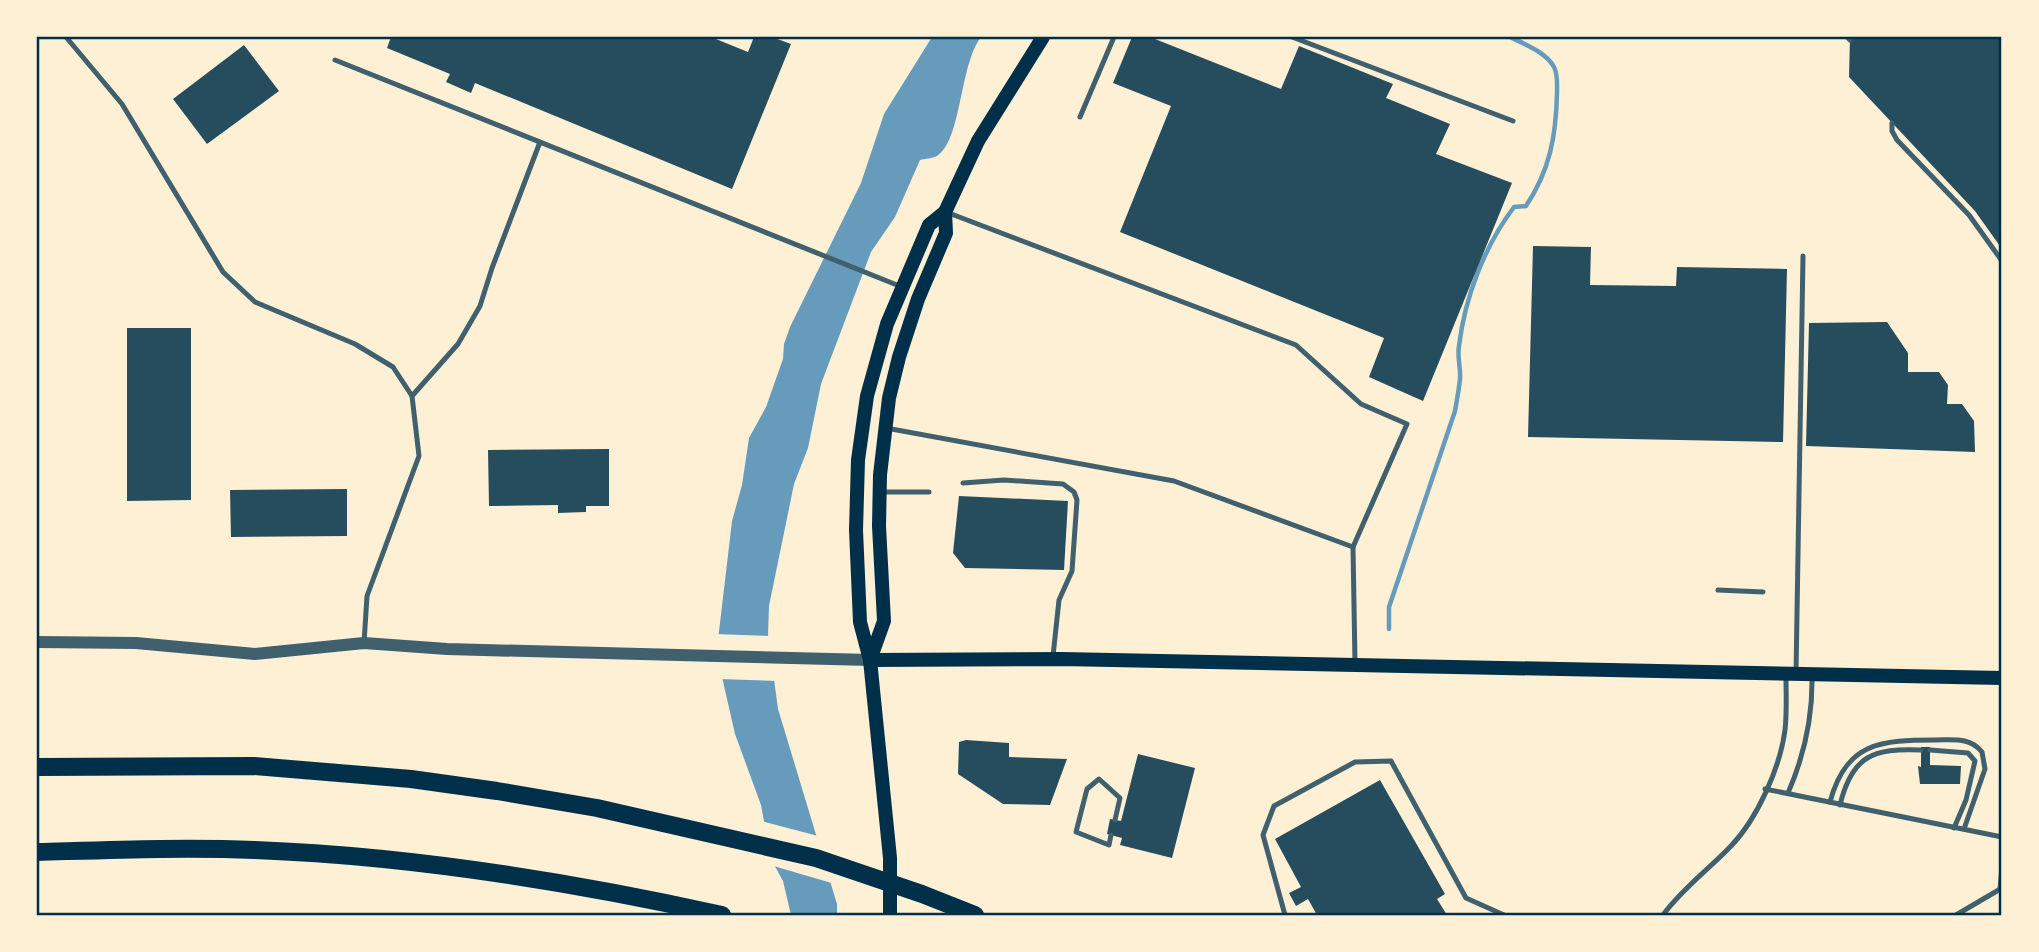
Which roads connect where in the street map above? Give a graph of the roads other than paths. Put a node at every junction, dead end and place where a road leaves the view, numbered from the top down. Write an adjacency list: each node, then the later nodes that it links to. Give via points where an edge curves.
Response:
1 (65, 37): 14 (lane, via 121,104 223,272 255,302 355,344 393,367)
2 (1042, 37): 10 (main road, via 978,141)
3 (1114, 37): 6 (lane)
4 (1292, 37): 7 (lane)
5 (335, 60): 9 (lane)
6 (1080, 117)
7 (1513, 121)
8 (1892, 124): 12 (lane, via 1897,140 1969,215)
9 (540, 142): 13 (lane); 14 (lane, via 480,306 457,344)
10 (946, 212): 13 (main road, via 929,225); 15 (main road, via 946,233 908,327); 19 (lane, via 1296,345 1360,404 1407,424)
11 (1802, 256): 27 (lane)
12 (2002, 261)
13 (902, 287): 25 (main road, via 876,358 858,460 860,610)
14 (412, 396): 23 (lane, via 419,456 366,596)
15 (884, 428): 17 (main road); 19 (lane, via 1174,481)
16 (963, 483): 24 (lane, via 1063,484 1074,492 1072,571 1059,600)
17 (879, 492): 18 (lane); 25 (main road, via 884,621)
18 (929, 492)
19 (1353, 547): 26 (lane)
20 (1718, 590): 21 (lane)
21 (1763, 592)
22 (37, 642): 23 (street, via 136,643 255,654)
23 (364, 643): 25 (street)
24 (1052, 659): 25 (main road); 26 (main road)
25 (870, 660): 47 (main road, via 890,858)
26 (1355, 667): 27 (main road)
27 (1791, 674): 28 (main road); 33 (lane, via 1785,730)
28 (1812, 674): 29 (main road); 34 (lane, via 1806,746)
29 (2002, 678)
30 (1921, 750): 36 (lane, via 1892,749 1870,755 1847,780)
31 (1930, 750): 38 (lane, via 1968,753 1975,761)
32 (37, 767): 45 (highway, via 254,766 497,791 597,808 816,858)
33 (1765, 789): 34 (lane); 50 (lane, via 1746,829)
34 (1788, 793): 35 (lane)
35 (1830, 802): 36 (lane); 39 (lane, via 1846,766 1879,743 1969,741 1982,751 1985,769)
36 (1840, 805): 38 (lane)
37 (1115, 820): 40 (lane, via 1120,798 1099,779 1087,789 1076,832 1109,845)
38 (1954, 828): 39 (lane)
39 (1964, 830): 41 (lane)
40 (1111, 835)
41 (2002, 837)
42 (37, 852): 46 (highway, via 253,849 398,860 542,878)
43 (2002, 867): 44 (lane)
44 (2001, 888): 51 (lane)
45 (972, 914)
46 (722, 915)
47 (890, 915)
48 (1285, 915): 49 (lane, via 1263,835 1274,806 1355,762 1391,761 1466,898)
49 (1504, 915)
50 (1663, 915)
51 (1956, 915)

